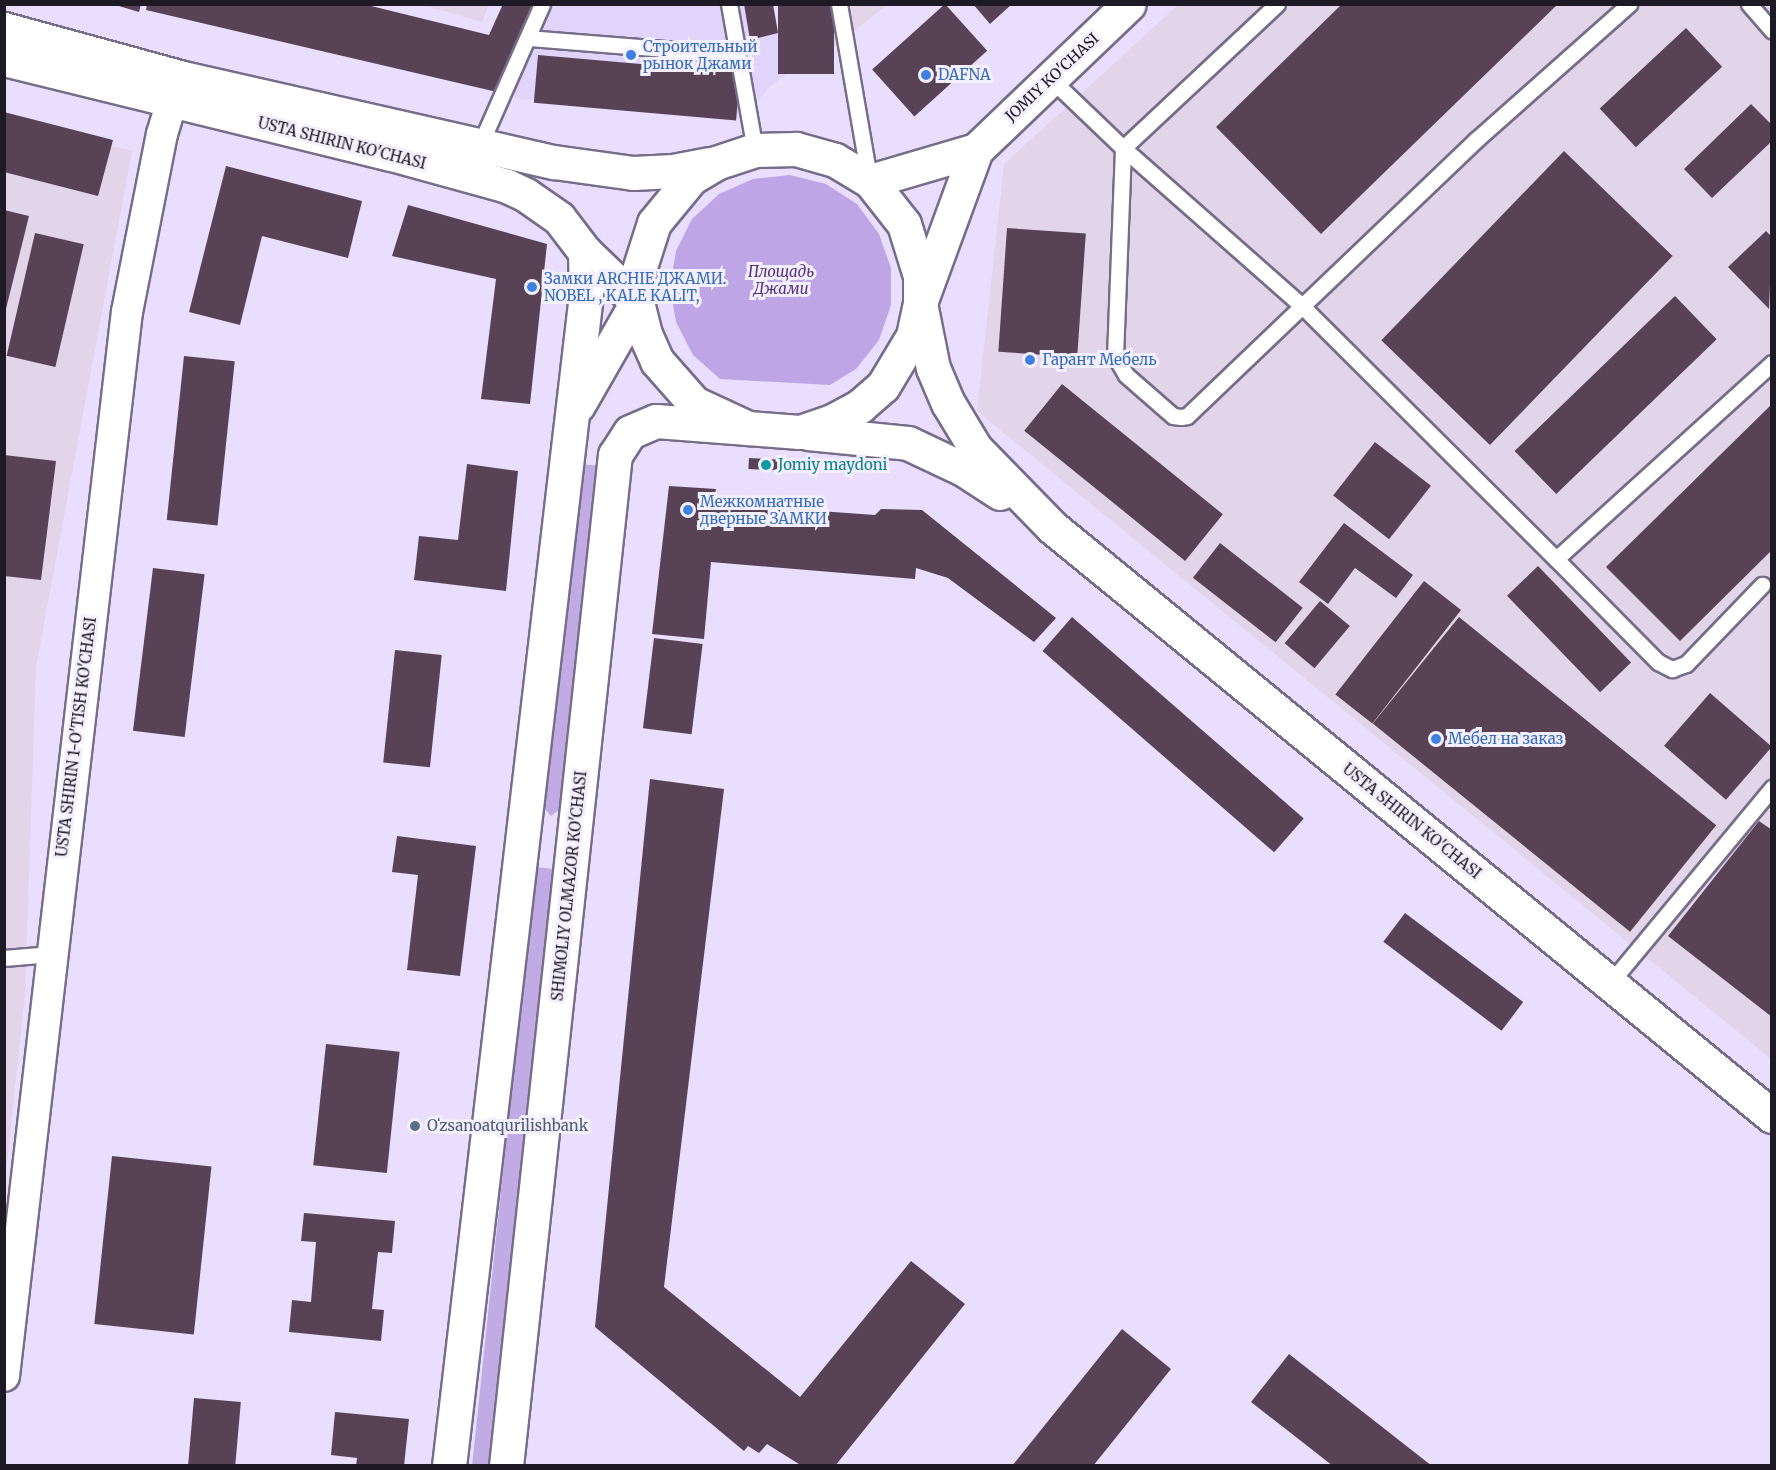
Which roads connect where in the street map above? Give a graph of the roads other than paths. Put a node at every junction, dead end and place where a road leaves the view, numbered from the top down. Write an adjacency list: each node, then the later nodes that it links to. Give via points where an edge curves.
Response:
1 (542, 4): 10 (lane)
2 (729, 4): 11 (lane)
3 (839, 4): 21 (lane)
4 (1129, 4): 13 (main road, JOMIY KO'CHASI)
5 (1277, 4): 16 (lane)
6 (1629, 4): 25 (lane, via 1476,140)
7 (1749, 4): 9 (lane)
8 (4, 29): 14 (main road, USTA SHIRIN KO'CHASI)
9 (1772, 30)
10 (528, 38): 11 (lane); 15 (lane)
11 (738, 55): 17 (lane)
12 (4, 59): 14 (main road, USTA SHIRIN KO'CHASI)
13 (1051, 79): 16 (lane); 18 (main road, JOMIY KO'CHASI)
14 (175, 89): 15 (main road, USTA SHIRIN KO'CHASI); 20 (main road, USTA SHIRIN KO'CHASI); 36 (street, USTA SHIRIN 1-O'TISH KO'CHASI, via 127,312)
15 (480, 143): 19 (main road, USTA SHIRIN KO'CHASI, via 554,162 633,173); 20 (lane)
16 (1123, 148): 25 (lane); 25 (lane, via 1115,356 1134,382 1173,416 1187,416)
17 (755, 150): 19 (main road); 21 (main road, via 796,149 835,160)
18 (975, 150): 21 (main road); 24 (main road)
19 (716, 163): 23 (main road, via 692,178 654,223 643,249)
20 (469, 177): 22 (main road, USTA SHIRIN KO'CHASI, via 507,186 544,206 559,218)
21 (870, 181): 24 (main road, via 889,201 912,241 920,276)
22 (585, 252): 23 (main road, USTA SHIRIN KO'CHASI); 27 (main road, via 586,294)
23 (638, 302): 27 (main road); 28 (main road, via 645,334 673,384 694,403)
24 (920, 303): 29 (main road, via 913,336 901,363 883,386 860,406); 30 (main road, USTA SHIRIN KO'CHASI, via 933,368 948,403 975,448)
25 (1302, 306): 31 (lane)
26 (1772, 363): 31 (lane)
27 (571, 418): 34 (main road)
28 (748, 428): 29 (main road); 35 (main road, SHIMOLIY OLMAZOR KO'CHASI, via 656,421 630,432 618,448)
29 (800, 432): 30 (main road, USTA SHIRIN KO'CHASI, via 887,439 930,451)
30 (1052, 527): 38 (main road, USTA SHIRIN KO'CHASI)
31 (1556, 559): 32 (lane, via 1658,663 1672,669 1686,664)
32 (1762, 585)
33 (1772, 788): 38 (lane)
34 (522, 837): 35 (main road); 41 (main road)
35 (573, 841): 42 (main road, SHIMOLIY OLMAZOR KO'CHASI)
36 (51, 954): 37 (lane); 40 (street, USTA SHIRIN 1-O'TISH KO'CHASI)
37 (4, 958)
38 (1610, 983): 39 (main road, USTA SHIRIN KO'CHASI)
39 (1772, 1116)
40 (4, 1376)
41 (449, 1466)
42 (506, 1466)

